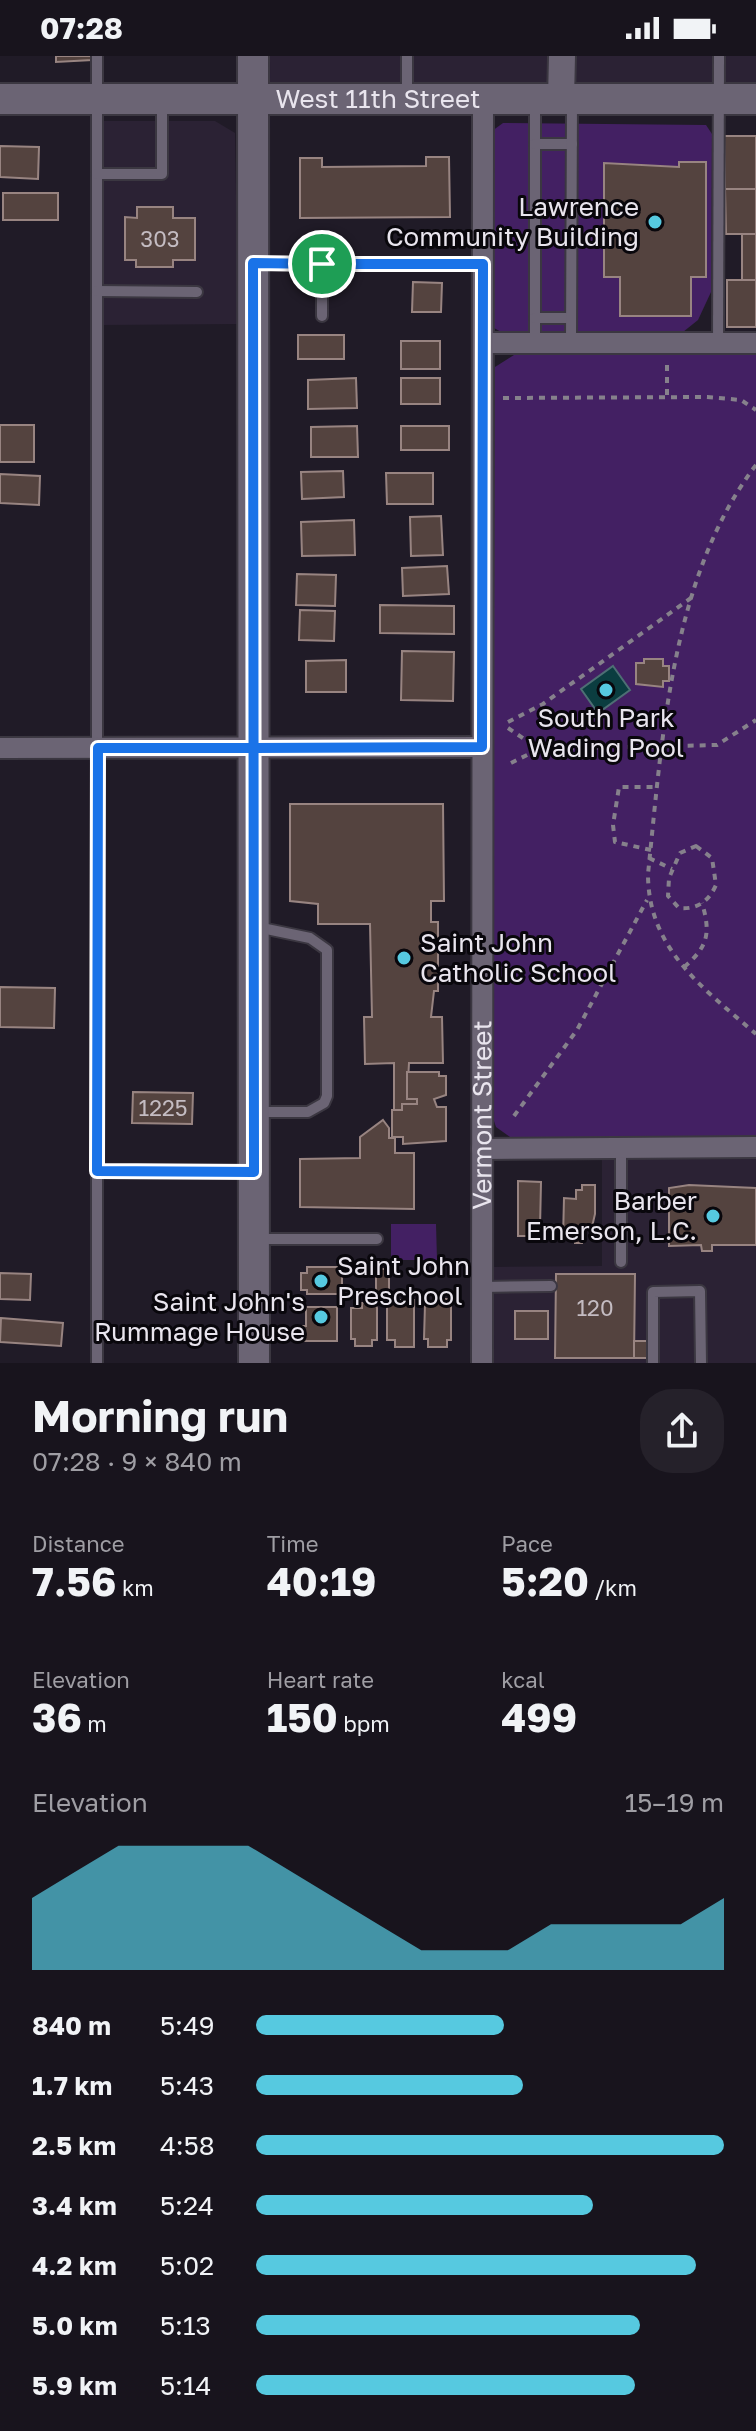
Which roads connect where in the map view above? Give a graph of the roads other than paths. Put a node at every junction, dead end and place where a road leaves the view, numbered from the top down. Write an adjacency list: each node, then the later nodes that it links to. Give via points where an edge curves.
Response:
1 (97, 56): 7 (lane)
2 (253, 56): 9 (main road)
3 (407, 56): 10 (lane)
4 (562, 56): 12 (street)
5 (719, 56): 13 (lane)
6 (0, 99): 7 (main road, West 11th Street)
7 (97, 99): 8 (main road, West 11th Street); 17 (lane)
8 (162, 99): 9 (main road, West 11th Street); 17 (lane, via 162,174)
9 (253, 99): 10 (main road, West 11th Street); 18 (main road)
10 (407, 99): 11 (main road, West 11th Street)
11 (483, 99): 12 (main road, West 11th Street); 20 (street, Vermont Street)
12 (556, 99): 13 (main road, West 11th Street); 15 (lane); 16 (lane)
13 (718, 99): 14 (main road, West 11th Street); 29 (lane)
14 (756, 99)
15 (535, 144): 16 (lane); 24 (lane)
16 (572, 144): 25 (lane)
17 (97, 174): 21 (lane)
18 (253, 263): 19 (lane); 34 (main road)
19 (322, 264): 20 (lane); 23 (lane)
20 (483, 264): 26 (street, Vermont Street)
21 (97, 291): 22 (lane); 33 (lane)
22 (197, 292)
23 (322, 316)
24 (535, 318): 25 (lane); 27 (lane)
25 (571, 318): 28 (lane)
26 (483, 343): 27 (street); 31 (street, Vermont Street)
27 (535, 343): 28 (street)
28 (571, 343): 29 (street)
29 (718, 343): 30 (street)
30 (756, 343)
31 (482, 747): 34 (street); 39 (street, Vermont Street)
32 (0, 748): 33 (street)
33 (98, 748): 34 (street); 40 (lane)
34 (253, 748): 35 (main road)
35 (253, 926): 36 (main road); 36 (lane, via 310,938 327,950 324,1103 308,1112)
36 (254, 1112): 41 (main road)
37 (756, 1147): 38 (street)
38 (621, 1148): 39 (street); 44 (lane)
39 (482, 1149): 46 (street, Vermont Street)
40 (97, 1171): 41 (lane); 47 (lane)
41 (254, 1172): 42 (main road)
42 (254, 1239): 43 (lane); 48 (main road)
43 (377, 1239)
44 (621, 1262)
45 (551, 1286): 46 (lane)
46 (482, 1287): 49 (street, Vermont Street)
47 (97, 1363)
48 (254, 1363)
49 (482, 1363)
50 (653, 1363): 51 (lane, via 653,1292 700,1291)
51 (701, 1363)

